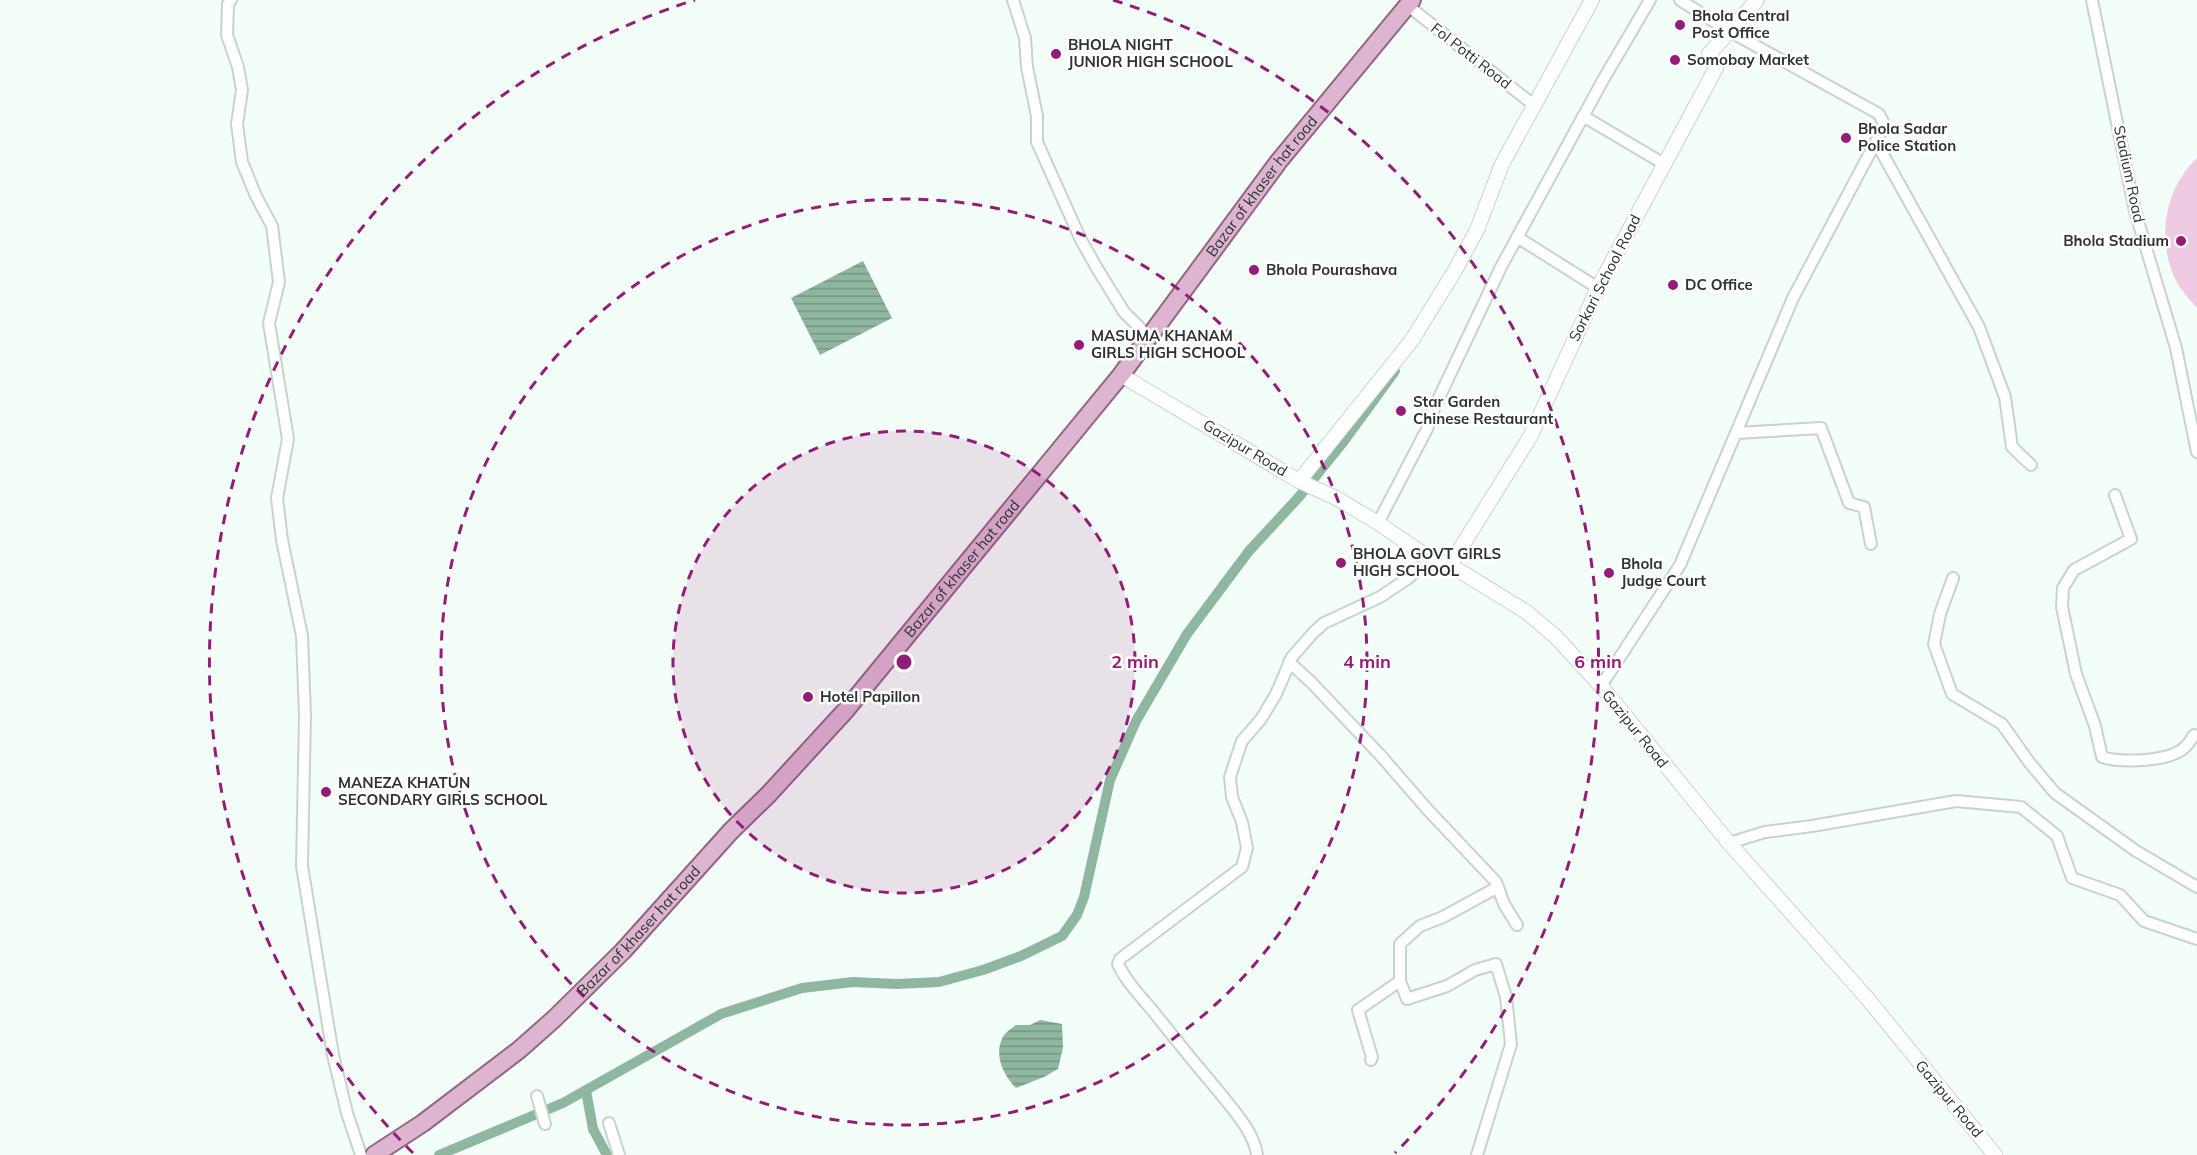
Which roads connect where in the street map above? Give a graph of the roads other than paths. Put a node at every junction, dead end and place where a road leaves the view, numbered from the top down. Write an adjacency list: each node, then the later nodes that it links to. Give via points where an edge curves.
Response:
1 (231, 0): 41 (street, via 227,34 242,90 237,124 242,162 273,226 279,282 269,323 288,439 277,498 302,636 302,866 333,1055)
2 (1013, 0): 16 (street, via 1025,38 1037,142 1098,270 1124,312)
3 (1592, 0): 10 (street)
4 (1650, 0): 11 (street)
5 (1680, 0): 9 (street)
6 (1757, 0): 9 (street, Sorkari School Road)
7 (2092, 0): 19 (street, Stadium Road, via 2135,211 2176,348)
8 (1409, 3): 10 (street, Fol Potti Road); 16 (main road, Bazar of khaser hat road, via 1279,161)
9 (1729, 31): 12 (street, via 1879,114 1883,129); 13 (street, Sorkari School Road, via 1709,54 1716,68)
10 (1535, 106): 21 (street, via 1503,164 1477,230 1412,340)
11 (1583, 116): 13 (street); 14 (street)
12 (1876, 142): 18 (street, via 1794,298); 20 (street, via 1979,327 2005,398 2012,447)
13 (1664, 164): 15 (street, Sorkari School Road)
14 (1517, 237): 15 (street); 23 (street)
15 (1598, 288): 26 (street, Sorkari School Road, via 1530,437)
16 (1148, 336): 17 (main road, Bazar of khaser hat road)
17 (1121, 375): 21 (street, Gazipur Road); 42 (main road, Bazar of khaser hat road, via 846,710 623,951 519,1050)
18 (1737, 433): 24 (street, via 1821,428 1849,503 1864,507); 29 (street, via 1680,566)
19 (2197, 452)
20 (2031, 465)
21 (1299, 481): 23 (street, Gazipur Road)
22 (2115, 495): 30 (street, via 2131,539 2074,570 2062,597 2076,674 2102,758 2161,757 2185,748)
23 (1378, 523): 25 (street, Gazipur Road)
24 (1871, 544)
25 (1431, 559): 26 (street, Gazipur Road); 28 (street, via 1380,597 1324,623)
26 (1450, 565): 29 (street, Gazipur Road, via 1525,611 1555,636)
27 (1953, 578): 33 (street, via 1934,644 1952,694 2002,724 2055,793 2136,851)
28 (1289, 662): 32 (street, via 1376,750); 44 (street, via 1276,694 1242,741 1230,777 1247,848 1242,867 1120,958 1118,964 1233,1109 1249,1132)
29 (1600, 686): 31 (street, Gazipur Road)
30 (2194, 735)
31 (1729, 843): 35 (street, via 1766,832 1956,801 2021,807 2057,836 2072,878 2120,895 2144,921); 46 (street, Gazipur Road, via 1867,998)
32 (1498, 887): 34 (street); 36 (street, via 1420,926 1400,944)
33 (2197, 887)
34 (1517, 925)
35 (2197, 939)
36 (1400, 981): 37 (street, via 1358,1010); 45 (street, via 1407,999 1496,964 1506,997 1511,1044)
37 (1371, 1060)
38 (537, 1096): 40 (street)
39 (609, 1123): 43 (street)
40 (544, 1124)
41 (361, 1155)
42 (374, 1155)
43 (619, 1155)
44 (1257, 1155)
45 (1478, 1155)
46 (1995, 1155)

